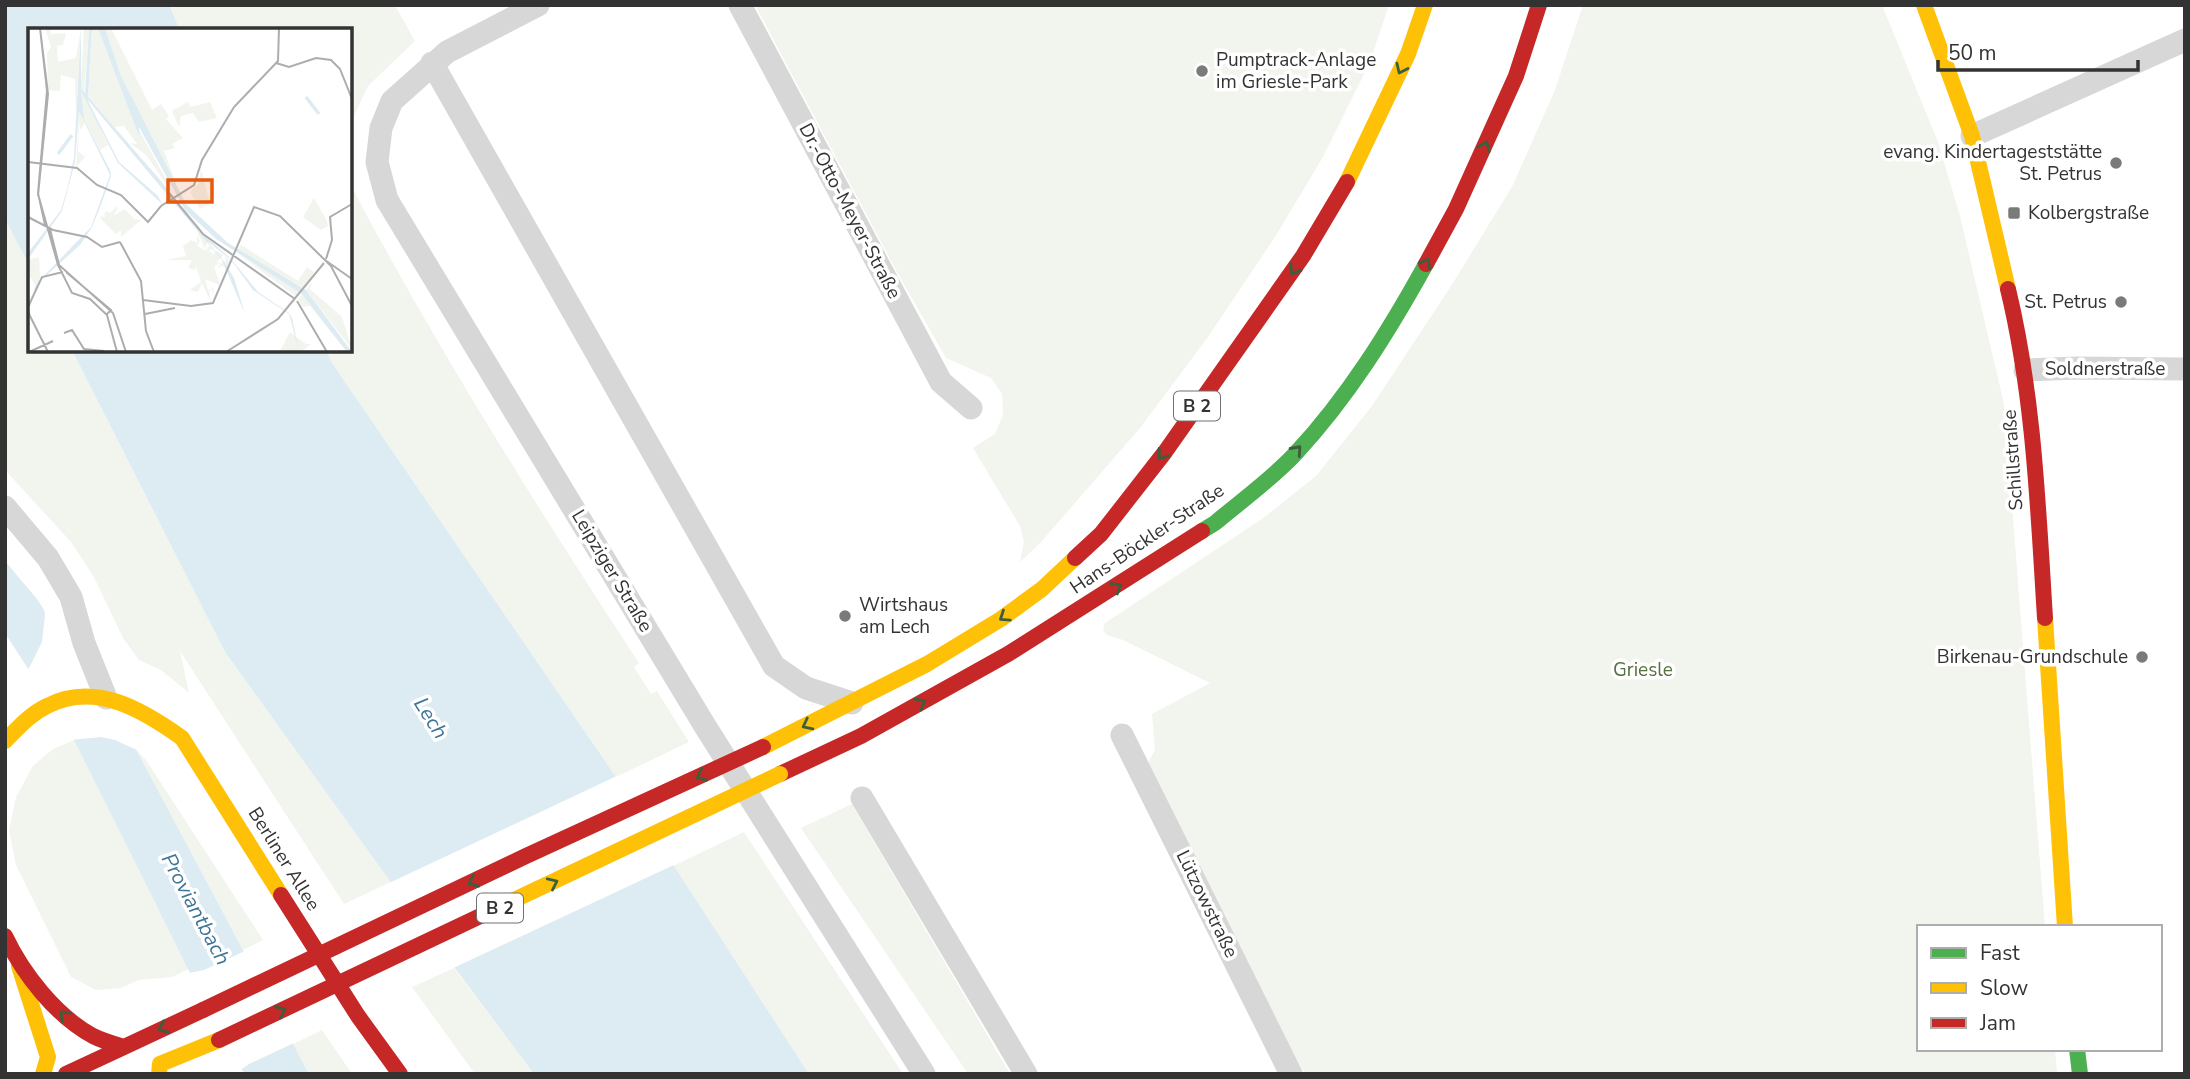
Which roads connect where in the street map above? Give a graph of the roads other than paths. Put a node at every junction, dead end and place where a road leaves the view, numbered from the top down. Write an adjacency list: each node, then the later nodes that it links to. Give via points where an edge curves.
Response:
1 (538, 5): 7 (street, Leipziger Straße)
2 (740, 5): 11 (street, Dr.-Otto-Meyer-Straße, via 941,382)
3 (1424, 5): 14 (main road, Hans-Böckler-Straße / B 2, one-way to 14, via 1408,54 1354,169 1303,257 1101,534 1042,589 1001,619)
4 (1539, 5): 23 (main road, Hans-Böckler-Straße / B 2, one-way to 4, bridge, via 861,736 1008,654 1215,523 1295,454 1350,386 1399,313 1457,209 1516,76)
5 (1924, 5): 8 (main road, Schillstraße)
6 (2185, 40): 8 (street)
7 (432, 63): 14 (street, via 774,666 806,688); 27 (street, Leipziger Straße, via 392,101 381,128 377,162 387,200 705,726)
8 (1972, 136): 10 (main road, Schillstraße)
9 (2185, 369): 10 (street, Soldnerstraße)
10 (2025, 370): 18 (main road, Schillstraße)
11 (971, 408)
12 (5, 507): 13 (street, via 48,558 71,597)
13 (106, 698): 16 (main road, Berliner Allee, via 67,698 46,706); 26 (main road, Berliner Allee, via 144,712 182,738 358,1016)
14 (852, 703): 21 (main road, B 2, one-way to 21, bridge)
15 (1122, 735): 29 (street, Lützowstraße)
16 (5, 741)
17 (862, 798): 28 (street)
18 (2065, 925)
19 (5, 936): 20 (main road)
20 (18, 963): 21 (main road, one-way to 20, via 76,1026); 24 (main road, via 48,1057)
21 (124, 1047): 25 (main road)
22 (2077, 1051): 30 (main road)
23 (156, 1069)
24 (43, 1074)
25 (66, 1074)
26 (400, 1074)
27 (924, 1074)
28 (1026, 1074)
29 (1291, 1074)
30 (2080, 1074)

